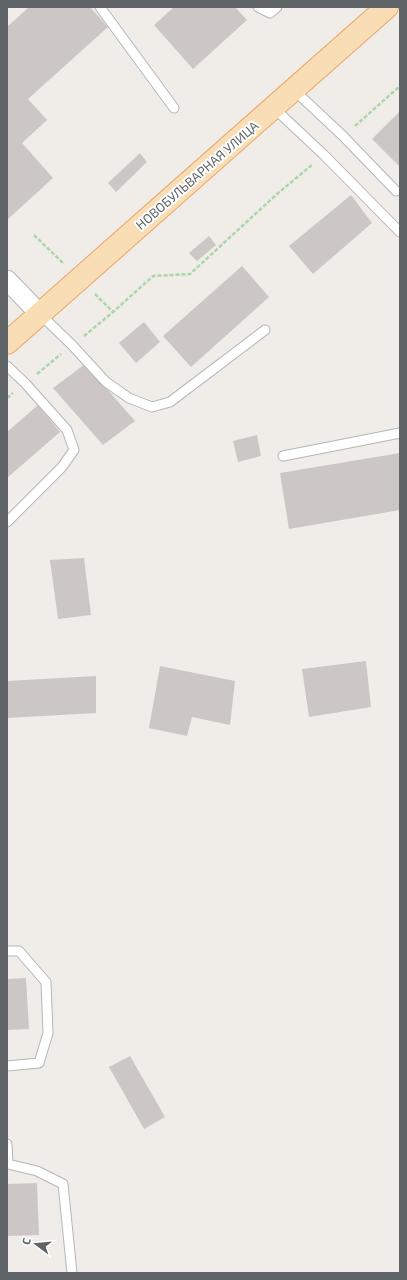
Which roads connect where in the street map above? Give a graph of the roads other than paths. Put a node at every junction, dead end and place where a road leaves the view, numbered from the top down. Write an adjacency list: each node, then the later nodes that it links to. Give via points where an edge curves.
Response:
1 (100, 7): 6 (lane)
2 (258, 7): 3 (lane, via 270,13)
3 (277, 7)
4 (387, 7): 5 (main road, НОВОБУЛЬВАРНАЯ УЛИЦА)
5 (294, 90): 7 (main road, НОВОБУЛЬВАРНАЯ УЛИЦА); 8 (lane)
6 (174, 108)
7 (274, 108): 9 (lane); 11 (main road, НОВОБУЛЬВАРНАЯ УЛИЦА)
8 (396, 191)
9 (400, 232)
10 (7, 280): 11 (street)
11 (40, 314): 12 (lane, via 106,382 129,398 152,407 170,402); 13 (main road, НОВОБУЛЬВАРНАЯ УЛИЦА)
12 (266, 330)
13 (7, 343)
14 (7, 366): 17 (lane, via 67,430 74,450 62,467)
15 (400, 433): 16 (lane)
16 (283, 456)
17 (7, 522)
18 (7, 951): 19 (lane, via 19,951 46,982 48,1033 40,1062)
19 (7, 1066)
20 (7, 1144): 21 (lane, via 8,1164 37,1171 63,1184)
21 (72, 1273)

